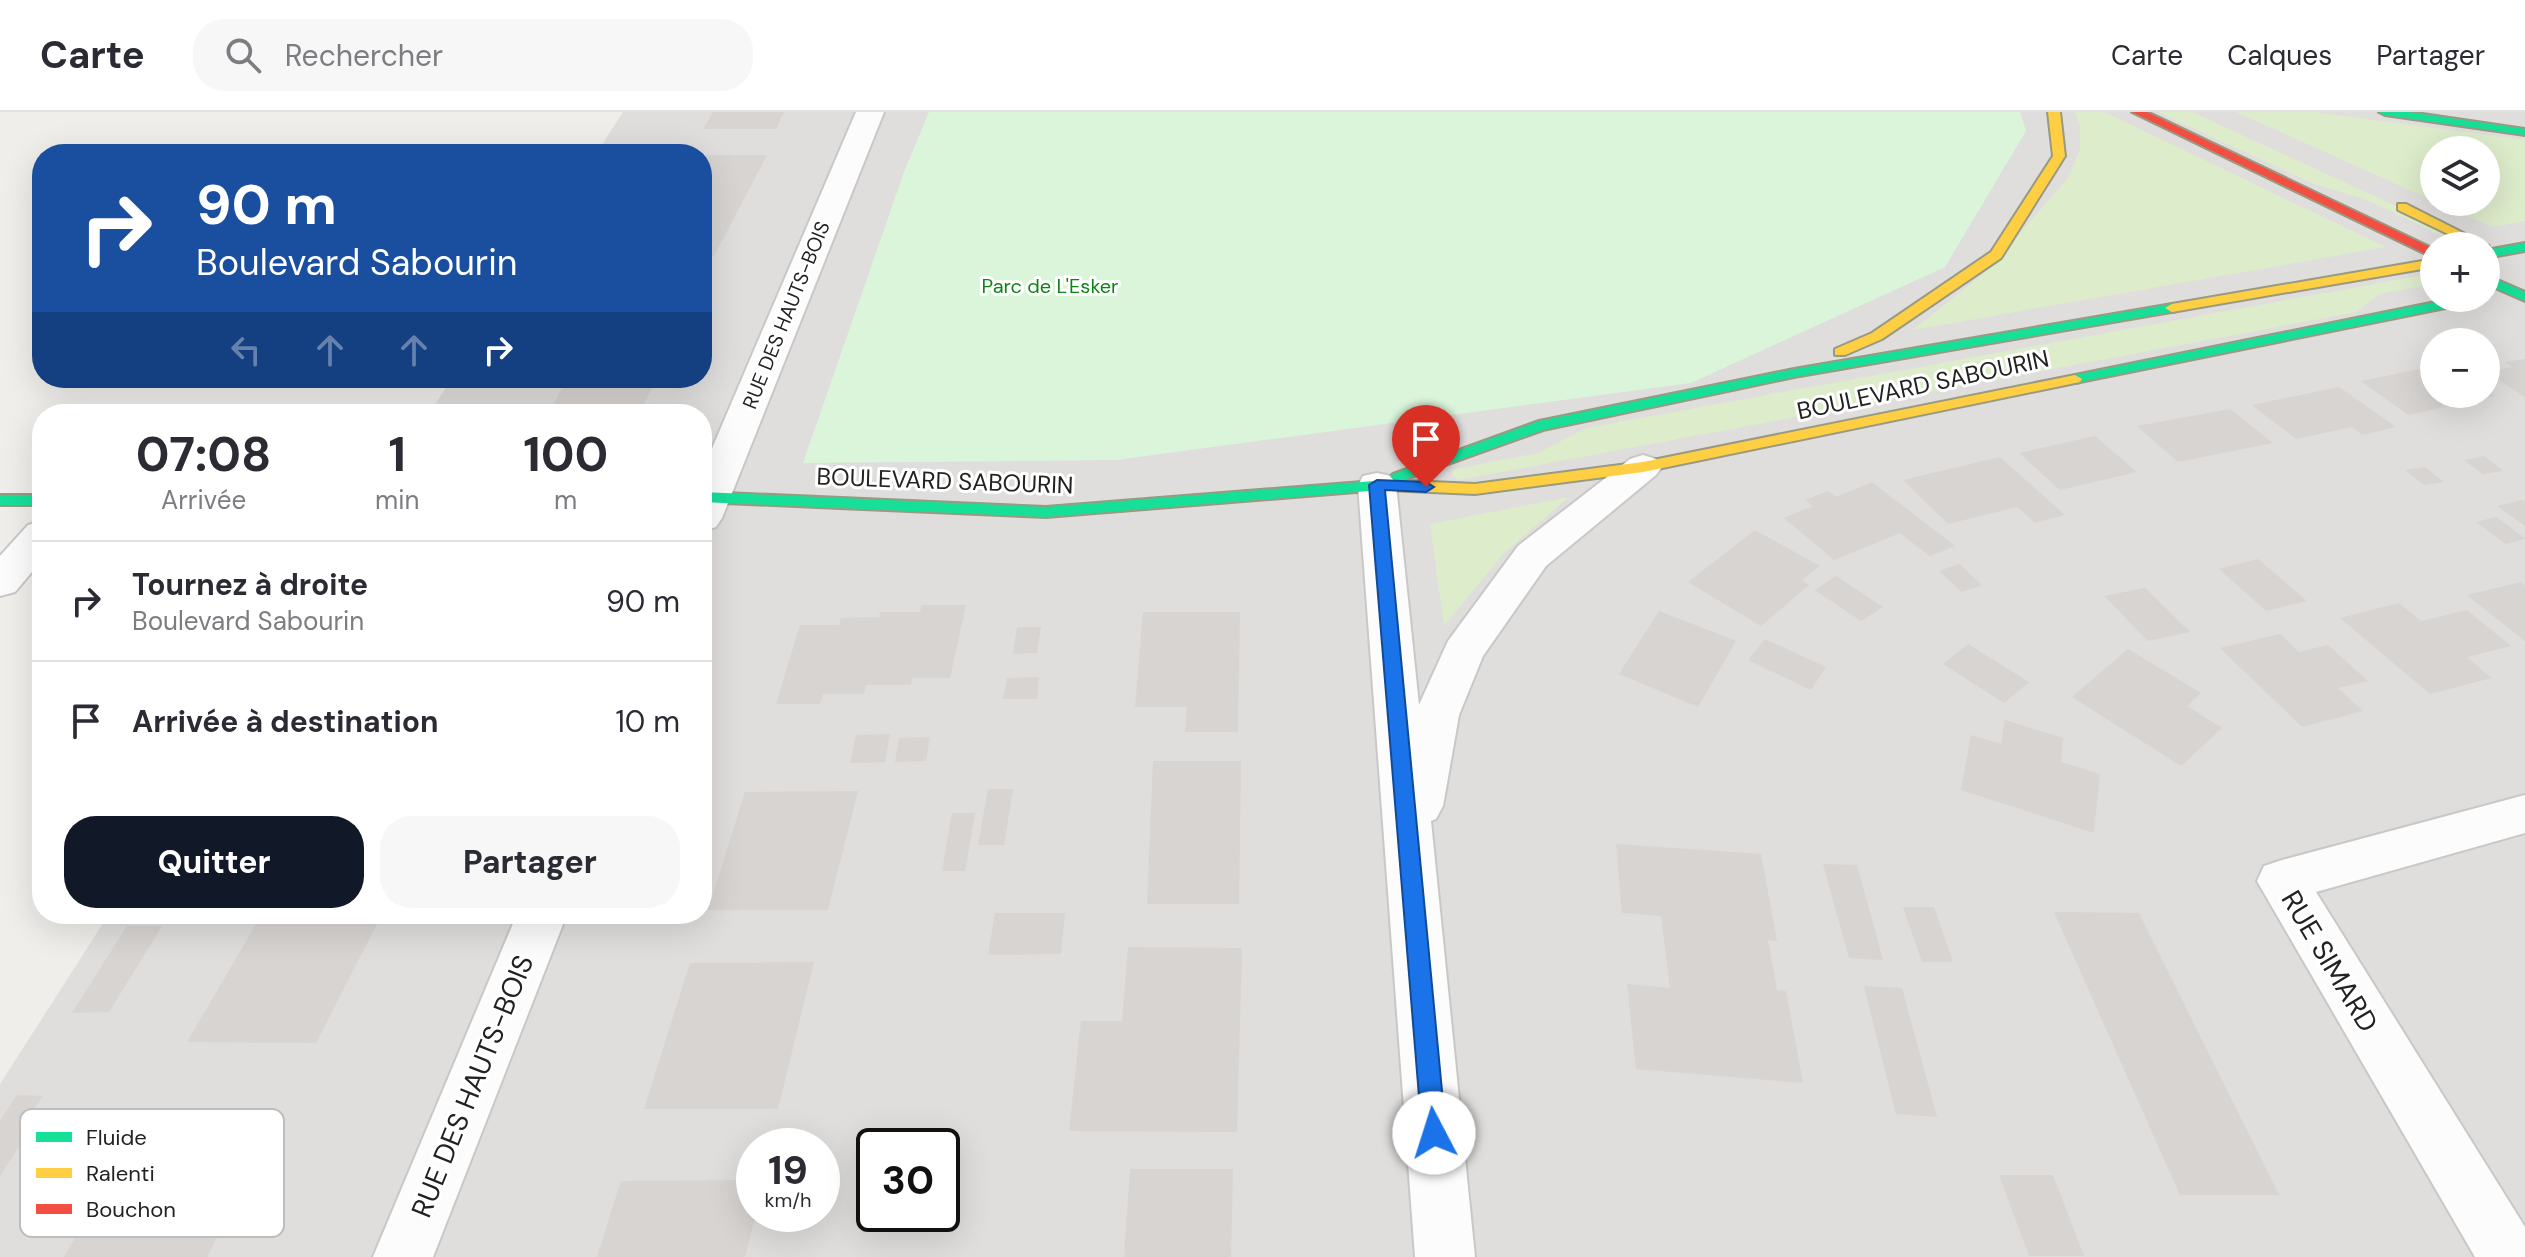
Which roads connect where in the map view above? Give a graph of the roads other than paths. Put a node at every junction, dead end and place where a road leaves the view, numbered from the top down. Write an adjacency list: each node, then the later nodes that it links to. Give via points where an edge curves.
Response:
1 (870, 112): 21 (street, RUE DES HAUTS-BOIS)
2 (2054, 112): 18 (street, via 2059,156 1996,255 1877,336)
3 (2138, 112): 8 (street)
4 (2385, 112): 5 (street)
5 (2525, 132)
6 (2386, 199): 7 (street)
7 (2452, 232)
8 (2420, 247)
9 (2525, 247): 10 (street)
10 (2500, 249)
11 (2500, 255): 13 (street)
12 (2420, 265): 18 (street, BOULEVARD SABOURIN)
13 (2525, 266)
14 (2500, 285): 15 (street)
15 (2521, 293): 16 (street)
16 (2500, 295)
17 (2420, 309): 19 (street, BOULEVARD SABOURIN)
18 (1794, 373): 20 (street, BOULEVARD SABOURIN, via 1539,426)
19 (1643, 467): 20 (street, BOULEVARD SABOURIN, via 1475,489); 28 (street, via 1532,556 1463,652 1437,715)
20 (1377, 485): 24 (street, BOULEVARD SABOURIN, via 1046,512); 28 (street)
21 (712, 487)
22 (0, 500): 23 (street)
23 (32, 500)
24 (712, 504)
25 (32, 545): 26 (street)
26 (0, 582)
27 (2525, 814): 32 (street, RUE SIMARD, via 2282,881)
28 (1409, 856): 31 (street)
29 (538, 924): 30 (street, RUE DES HAUTS-BOIS)
30 (403, 1257)
31 (1445, 1257)
32 (2509, 1257)

